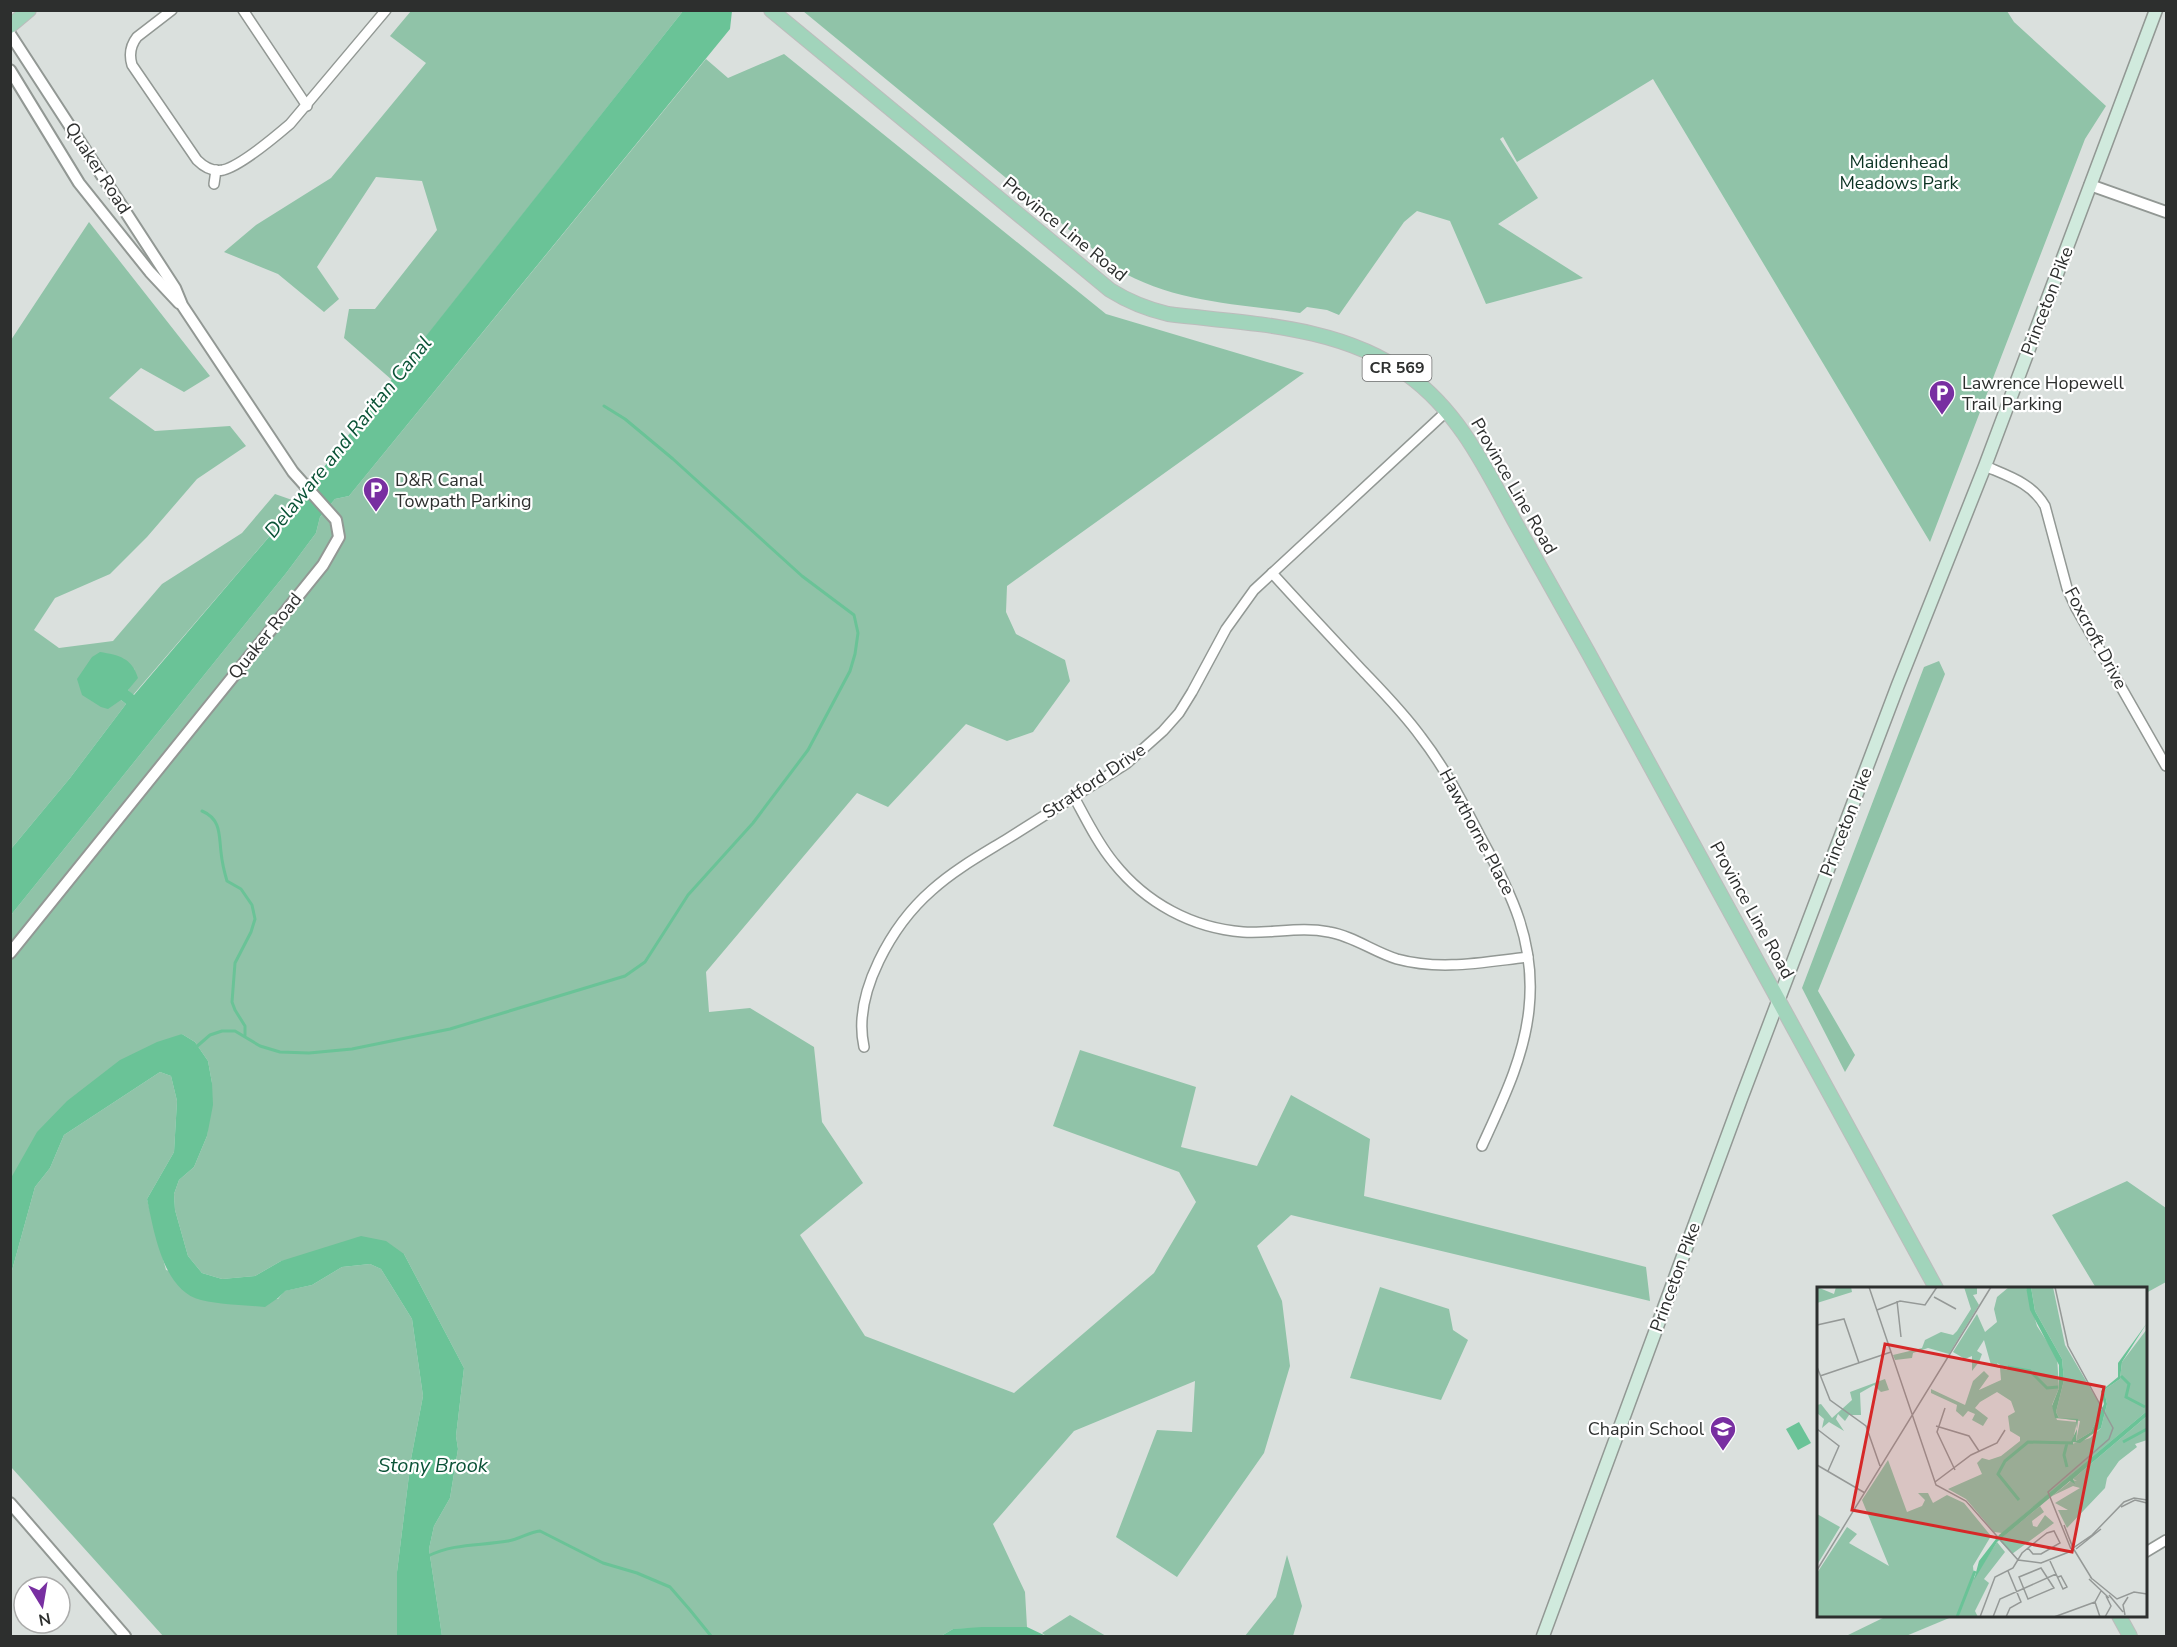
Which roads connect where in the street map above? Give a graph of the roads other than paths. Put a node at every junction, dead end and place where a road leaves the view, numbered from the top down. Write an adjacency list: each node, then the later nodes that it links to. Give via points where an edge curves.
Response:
1 (29, 10): 7 (main road)
2 (172, 10): 11 (street, via 139,35 126,51 197,160)
3 (243, 10): 10 (street)
4 (386, 10): 10 (street)
5 (771, 10): 16 (main road, Province Line Road / CR 569, via 1128,301 1168,314 1314,333 1339,340 1400,370)
6 (2156, 10): 13 (main road, Princeton Pike)
7 (10, 26)
8 (10, 34): 15 (street, Quaker Road, via 175,288)
9 (10, 70): 15 (street, Quaker Road, via 79,183 150,272)
10 (307, 106): 11 (street, via 274,137 231,166)
11 (216, 170): 12 (street)
12 (214, 184)
13 (2090, 185): 14 (street); 17 (main road, Princeton Pike)
14 (2166, 212)
15 (182, 305): 21 (street, Quaker Road, via 270,438 306,488 331,513 339,537 323,565)
16 (1447, 411): 18 (street, Stratford Drive); 23 (main road, Province Line Road / CR 569, via 1478,453)
17 (1985, 466): 19 (street, Foxcroft Drive, via 2024,483 2040,496 2076,608); 23 (main road, Princeton Pike)
18 (1272, 573): 20 (street, Stratford Drive, via 1238,610 1192,692 1163,731 1126,764); 22 (street, Hawthorne Place, via 1402,713 1438,760 1505,881 1521,923)
19 (2166, 765)
20 (1074, 797): 22 (street, via 1109,857 1128,880 1162,907 1202,925 1245,932 1332,932 1394,958 1434,965); 24 (street, Stratford Drive, via 948,876 913,909 896,931 867,993 861,1022)
21 (10, 953)
22 (1528, 957): 25 (street, Hawthorne Place, via 1526,1029 1514,1073)
23 (1779, 997): 26 (main road, Province Line Road); 32 (main road, Princeton Pike)
24 (864, 1047)
25 (1482, 1146)
26 (1935, 1287)
27 (10, 1503): 31 (street)
28 (2166, 1540): 29 (street)
29 (2147, 1551)
30 (2120, 1617): 33 (main road)
31 (126, 1636)
32 (1543, 1636)
33 (2130, 1636)

